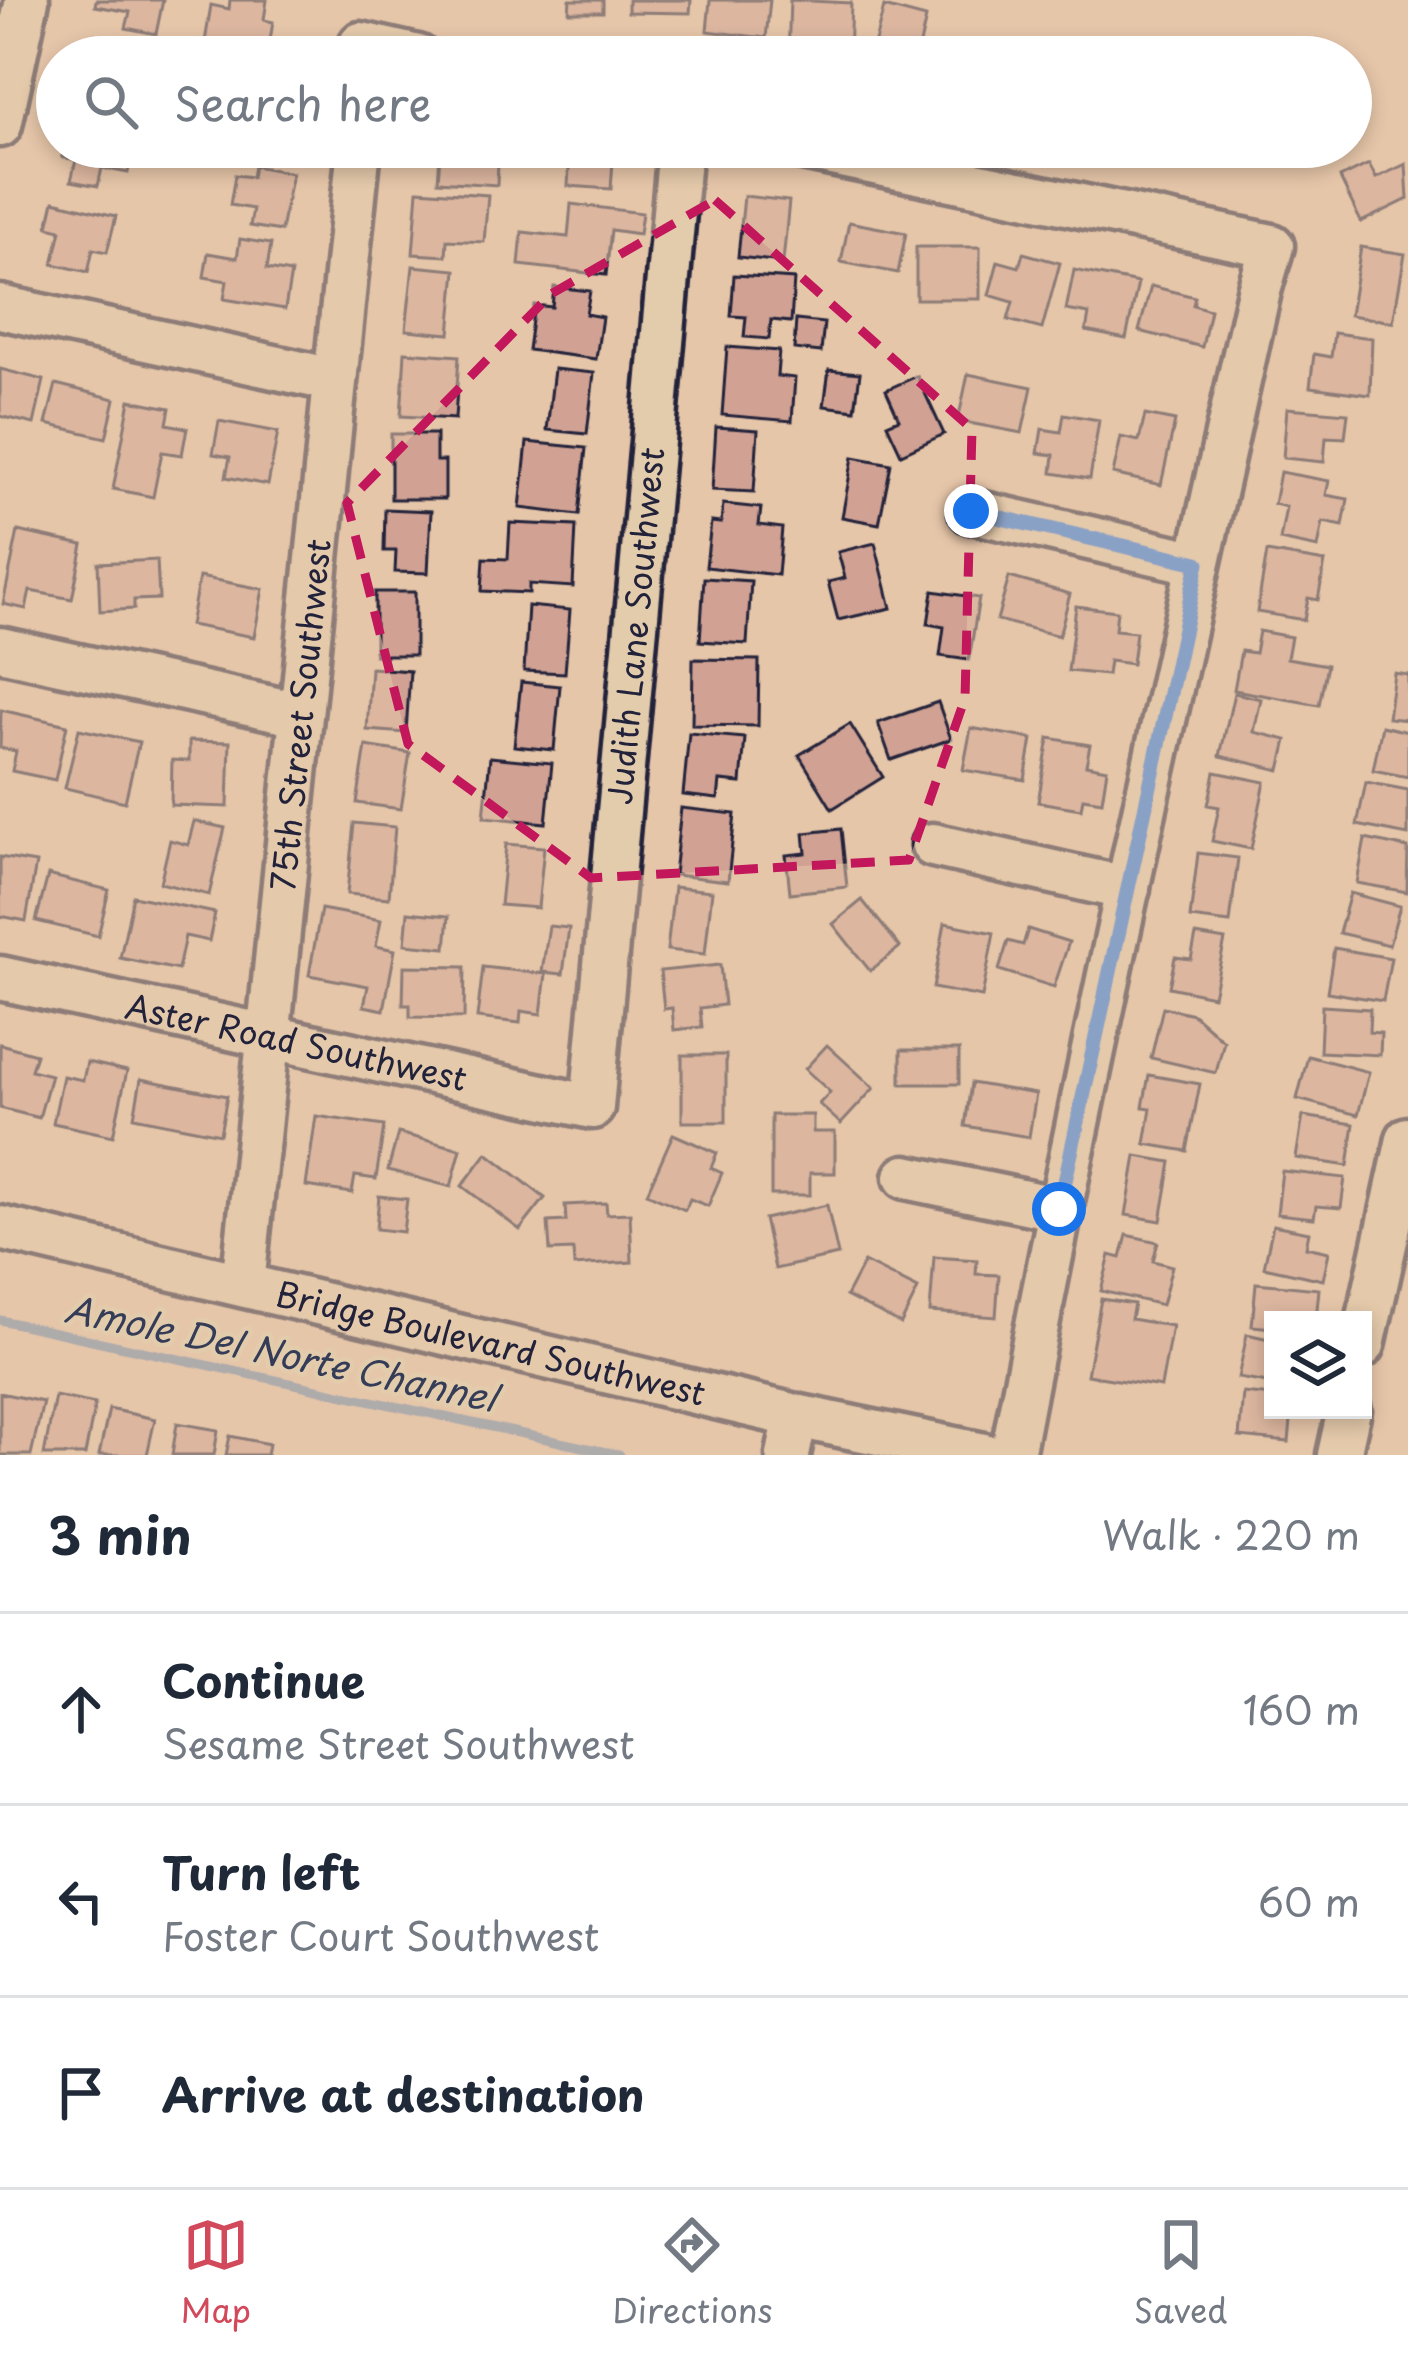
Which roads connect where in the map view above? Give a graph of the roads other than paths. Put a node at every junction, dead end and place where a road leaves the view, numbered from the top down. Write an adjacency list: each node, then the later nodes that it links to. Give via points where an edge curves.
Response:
1 (27, 0): 2 (street)
2 (0, 125)
3 (357, 168): 7 (street, 75th Street Southwest)
4 (678, 168): 16 (street, Judith Lane Southwest)
5 (899, 168): 9 (street, via 1272,246)
6 (0, 307): 7 (street)
7 (333, 380): 11 (street, 75th Street Southwest)
8 (971, 511): 9 (street)
9 (1198, 563): 13 (street)
10 (0, 649): 11 (street)
11 (298, 714): 15 (street, 75th Street Southwest)
12 (933, 844): 13 (street)
13 (1127, 889): 19 (street)
14 (0, 978): 15 (street, Aster Road Southwest)
15 (269, 1037): 16 (street, Aster Road Southwest); 21 (street, 75th Street Southwest)
16 (592, 1107)
17 (1408, 1139): 22 (street)
18 (905, 1177): 19 (street)
19 (1059, 1209): 26 (street)
20 (0, 1228): 21 (street, Bridge Boulevard Southwest)
21 (243, 1285): 24 (street, Bridge Boulevard Southwest)
22 (1370, 1311)
23 (1347, 1419): 27 (street)
24 (792, 1436): 25 (street, Bridge Boulevard Southwest)
25 (984, 1455)
26 (1012, 1455)
27 (1339, 1455)

